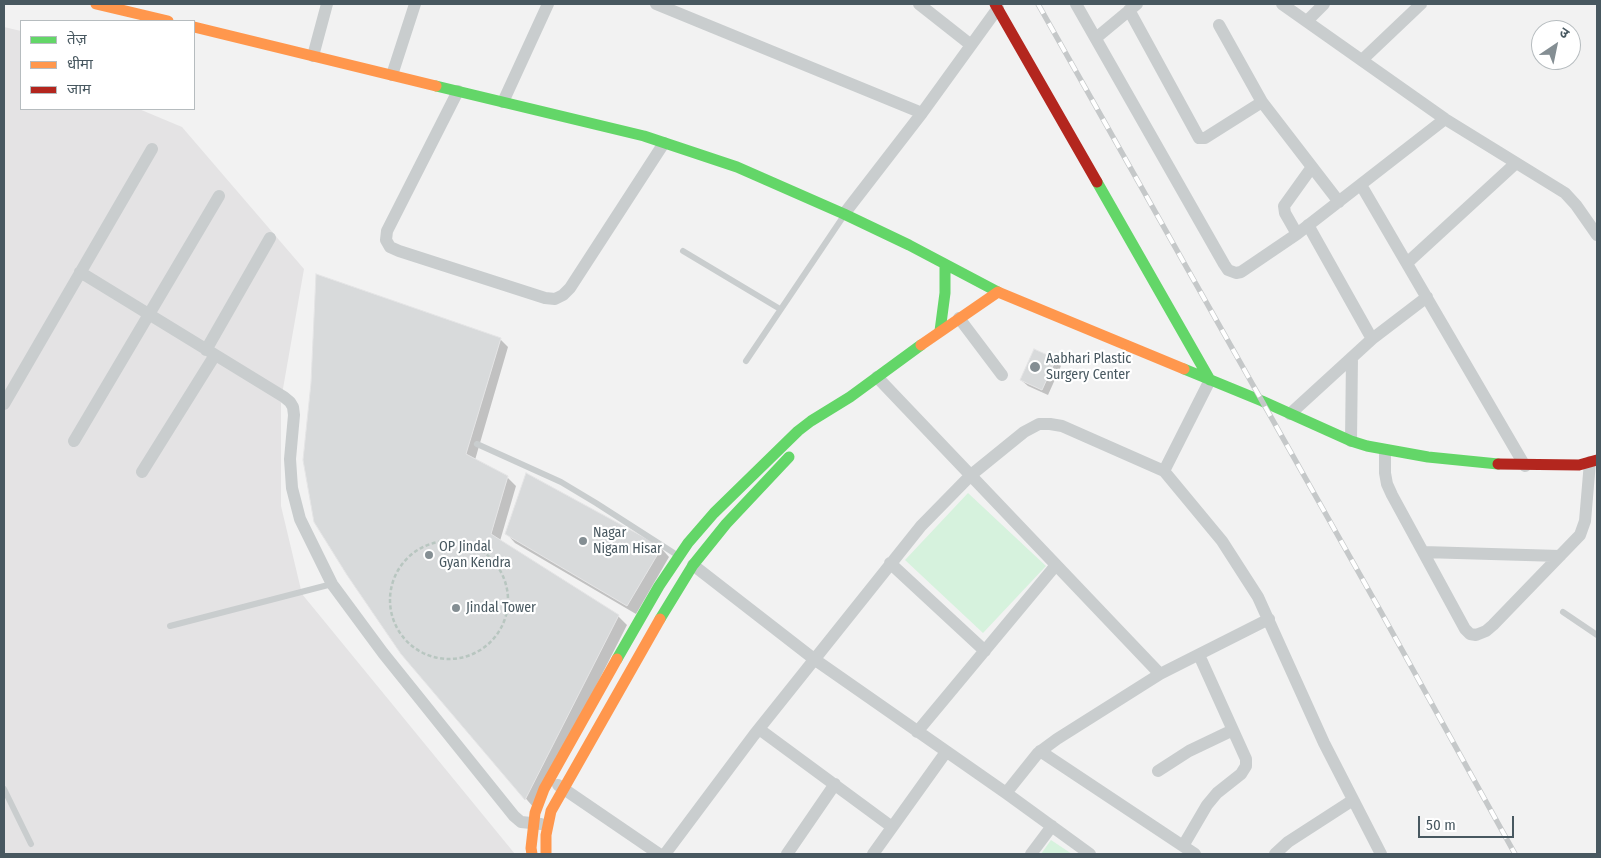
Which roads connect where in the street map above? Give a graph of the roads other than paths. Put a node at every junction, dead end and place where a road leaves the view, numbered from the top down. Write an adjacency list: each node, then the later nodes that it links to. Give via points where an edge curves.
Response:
1 (96, 4): 13 (street)
2 (327, 4): 19 (street)
3 (415, 4): 21 (street)
4 (548, 4): 23 (street)
5 (656, 4): 25 (street)
6 (919, 4): 18 (street)
7 (1076, 4): 17 (street)
8 (1282, 4): 14 (street)
9 (1324, 4): 14 (street)
10 (1422, 4): 20 (street)
11 (997, 6): 18 (street); 55 (street)
12 (1133, 7): 17 (street); 24 (street, via 1199,138 1205,138)
13 (164, 20)
14 (1307, 21): 20 (street)
15 (1219, 25): 24 (street)
16 (195, 27): 19 (street)
17 (1096, 38): 36 (street, via 1228,270 1241,272)
18 (971, 45): 25 (street)
19 (313, 56): 21 (street)
20 (1362, 60): 26 (street)
21 (392, 75): 22 (street)
22 (458, 91): 23 (street); 27 (street, via 387,231 386,240 390,247 399,251 546,298 555,299 570,288)
23 (504, 102): 27 (street)
24 (1262, 102): 30 (street)
25 (922, 113): 34 (street)
26 (1445, 119): 29 (street); 31 (street)
27 (664, 143): 34 (street, via 737,167)
28 (152, 149): 42 (street)
29 (1516, 163): 37 (street, via 1565,193); 40 (street)
30 (1312, 167): 33 (street); 36 (street, via 1284,206)
31 (1362, 185): 33 (street); 40 (street)
32 (219, 196): 46 (street)
33 (1339, 202): 35 (street)
34 (844, 214): 41 (street); 45 (lane)
35 (1308, 225): 36 (street); 49 (street)
36 (1298, 234)
37 (1597, 235)
38 (270, 238): 50 (street)
39 (683, 251): 45 (lane)
40 (1406, 263): 44 (street)
41 (945, 264): 43 (street); 48 (street)
42 (80, 272): 46 (street); 57 (street)
43 (998, 292): 47 (street); 55 (street)
44 (1427, 297): 49 (street); 66 (street)
45 (780, 309): 52 (lane)
46 (148, 315): 50 (street); 60 (street)
47 (958, 318): 48 (street); 53 (street)
48 (940, 330): 54 (street)
49 (1372, 339): 51 (street)
50 (210, 352): 68 (street); 76 (street, via 284,396 293,406 292,488 300,519)
51 (1352, 357): 58 (street); 61 (street)
52 (746, 361)
53 (1002, 375)
54 (877, 377): 56 (street); 69 (street)
55 (1210, 380): 58 (street); 67 (street)
56 (850, 396): 59 (street); 71 (street, via 791,438 714,514)
57 (4, 404)
58 (1290, 414): 61 (street)
59 (812, 434)
60 (74, 441)
61 (1351, 441): 64 (street)
62 (477, 444): 71 (lane, via 561,482)
63 (798, 448): 74 (street)
64 (1385, 450): 66 (street); 70 (street, via 1387,484)
65 (1594, 461): 66 (street, via 1579,465); 72 (street, via 1584,528)
66 (1525, 466)
67 (1164, 471): 69 (street, via 1062,426 1039,424 1024,432); 78 (street, via 1222,541)
68 (142, 472)
69 (971, 475): 73 (street); 75 (street)
70 (1423, 552): 72 (street); 72 (street, via 1465,629 1476,635 1493,625)
71 (679, 556): 74 (lane); 91 (street)
72 (1560, 556)
73 (890, 563): 81 (street); 83 (street)
74 (693, 564): 83 (street); 94 (street, via 662,613)
75 (1056, 565): 81 (street); 84 (street)
76 (332, 584): 79 (lane); 97 (street, via 514,816 521,822)
77 (1563, 612): 80 (lane)
78 (1269, 619): 82 (street); 96 (street)
79 (170, 626)
80 (1597, 634)
81 (985, 651): 87 (street)
82 (1199, 655): 84 (street); 86 (street)
83 (814, 659): 85 (street); 87 (street)
84 (1160, 674): 88 (street)
85 (759, 729): 92 (street); 107 (street)
86 (1233, 730): 90 (street, via 1189,750); 102 (street, via 1246,766 1207,805)
87 (917, 732): 89 (street)
88 (1040, 751): 95 (street); 102 (street)
89 (946, 752): 95 (street); 99 (street)
90 (1158, 771)
91 (550, 779): 94 (street); 97 (street, via 535,813)
92 (835, 784): 99 (street); 108 (street)
93 (4, 789): 101 (lane)
94 (564, 789): 98 (street, via 551,811); 106 (street)
95 (1006, 793): 100 (street)
96 (1353, 800): 112 (street); 113 (street)
97 (534, 824): 98 (street); 104 (street)
98 (548, 824): 105 (street)
99 (892, 826): 103 (street)
100 (1052, 826): 109 (street); 110 (street)
101 (31, 844)
102 (1183, 846): 111 (street)
103 (876, 853)
104 (532, 854)
105 (546, 854)
106 (658, 854)
107 (665, 854)
108 (787, 854)
109 (1031, 854)
110 (1090, 854)
111 (1196, 854)
112 (1275, 854)
113 (1381, 854)

